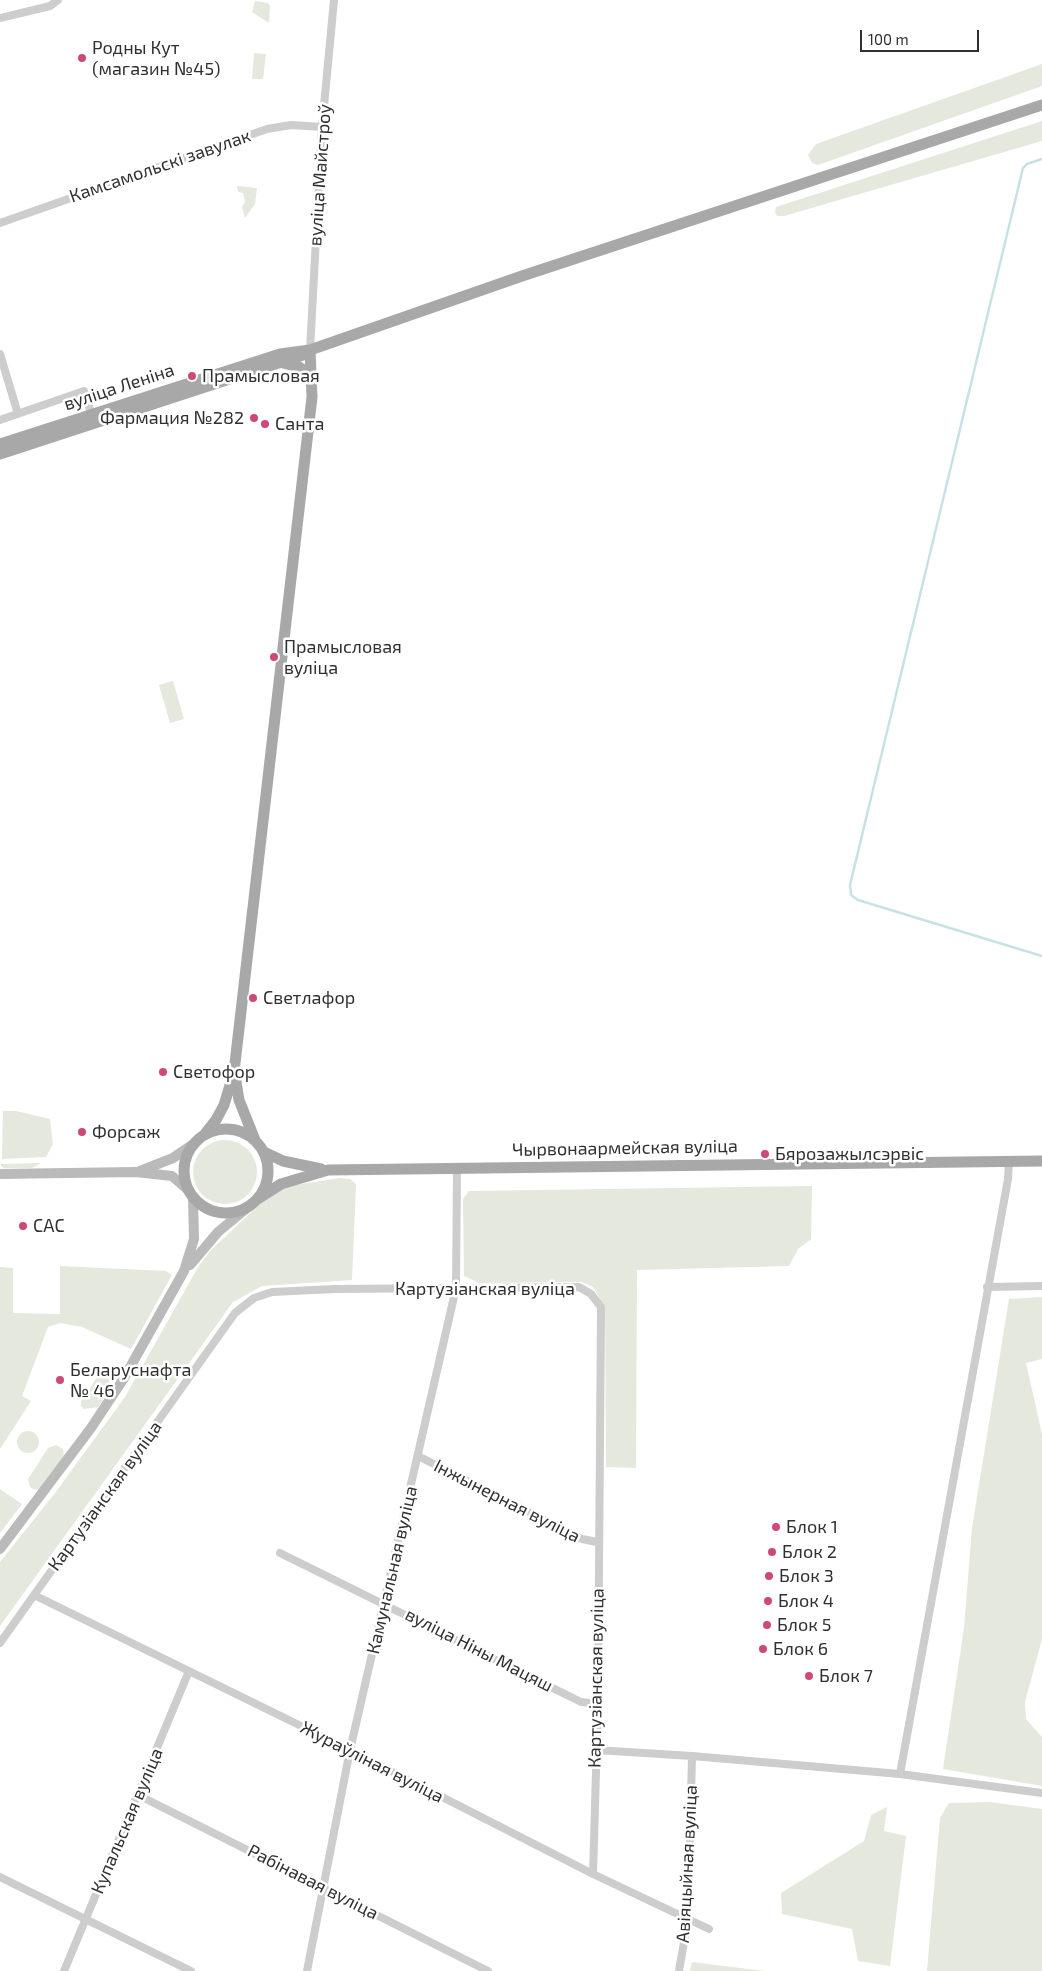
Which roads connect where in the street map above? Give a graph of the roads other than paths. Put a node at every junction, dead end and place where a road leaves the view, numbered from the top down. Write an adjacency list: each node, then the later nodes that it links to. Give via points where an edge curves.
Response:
1 (58, 0): 3 (street, via 50,6)
2 (334, 0): 5 (street, вуліца Майстроў)
3 (0, 18)
4 (1042, 104): 7 (main road)
5 (322, 127): 6 (street, Камсамольскі завулак, via 291,125 267,129); 7 (street, вуліца Майстроў)
6 (0, 223)
7 (310, 350): 9 (main road, вуліца Леніна); 10 (main road); 12 (main road, вуліца Леніна, via 280,354)
8 (0, 354): 11 (street)
9 (283, 362): 10 (main road, via 299,367); 12 (main road, вуліца Леніна)
10 (312, 383): 16 (main road)
11 (18, 414): 12 (street, via 84,391); 13 (street)
12 (93, 419): 14 (main road, вуліца Леніна); 15 (main road, вуліца Леніна)
13 (0, 420)
14 (0, 444)
15 (0, 454)
16 (234, 1072): 17 (main road, via 224,1105); 18 (main road, via 239,1100)
17 (206, 1134): 18 (main road, via 218,1129 231,1129); 19 (main road)
18 (255, 1140): 20 (main road)
19 (192, 1145): 25 (street, via 173,1158); 27 (main road, via 184,1166)
20 (264, 1152): 24 (main road, Чырвонаармейская вуліца, via 283,1160); 28 (main road, via 268,1167 267,1183)
21 (1009, 1161): 22 (main road, Чырвонаармейская вуліца); 23 (main road, Чырвонаармейская вуліца); 32 (street)
22 (1042, 1161)
23 (457, 1168): 24 (main road, Чырвонаармейская вуліца); 33 (street, Камунальная вуліца)
24 (328, 1170): 28 (main road, Чырвонаармейская вуліца, via 281,1184)
25 (136, 1172): 26 (street); 27 (street, via 172,1176)
26 (0, 1174)
27 (190, 1193): 29 (main road, via 204,1208 218,1213 233,1213); 30 (street, via 194,1239)
28 (260, 1198): 29 (main road)
29 (247, 1208): 30 (street, via 218,1232)
30 (184, 1272): 36 (street, via 92,1428)
31 (1042, 1286): 32 (street)
32 (987, 1287): 46 (street)
33 (456, 1288): 34 (street, Камунальная вуліца); 35 (street, Картузіанская вуліца, via 578,1287 591,1294 600,1307); 38 (street, Картузіанская вуліца, via 272,1292 254,1298 235,1314)
34 (418, 1456): 35 (street, Інжынерная вуліца, via 582,1539); 39 (street, Камунальная вуліца)
35 (597, 1542): 42 (street, Картузіанская вуліца)
36 (0, 1549)
37 (280, 1552): 39 (street, вуліца Ніны Мацяш)
38 (34, 1595): 40 (street, Картузіанская вуліца); 41 (street, Жураўліная вуліца)
39 (384, 1603): 42 (street, вуліца Ніны Мацяш, via 581,1702); 43 (street, Камунальная вуліца)
40 (0, 1643)
41 (189, 1671): 43 (street, Жураўліная вуліца); 48 (street, Купальская вуліца)
42 (598, 1704): 44 (street, Картузіанская вуліца)
43 (350, 1750): 49 (street, Жураўліная вуліца); 51 (street, Камунальная вуліца)
44 (596, 1750): 45 (street); 49 (street, Картузіанская вуліца)
45 (692, 1756): 46 (street); 53 (street, Авіяцыйная вуліца)
46 (900, 1774): 47 (street)
47 (1042, 1793)
48 (138, 1795): 51 (street, Рабінавая вуліца); 52 (street, Купальская вуліца)
49 (593, 1874): 53 (street, Жураўліная вуліца)
50 (0, 1876): 52 (street)
51 (324, 1887): 57 (street, Камунальная вуліца); 58 (street, Рабінавая вуліца)
52 (86, 1918): 55 (street, Купальская вуліца); 56 (street)
53 (688, 1919): 54 (street, Жураўліная вуліца); 59 (street, Авіяцыйная вуліца)
54 (709, 1929)
55 (64, 1971)
56 (191, 1971)
57 (307, 1971)
58 (488, 1971)
59 (679, 1971)

